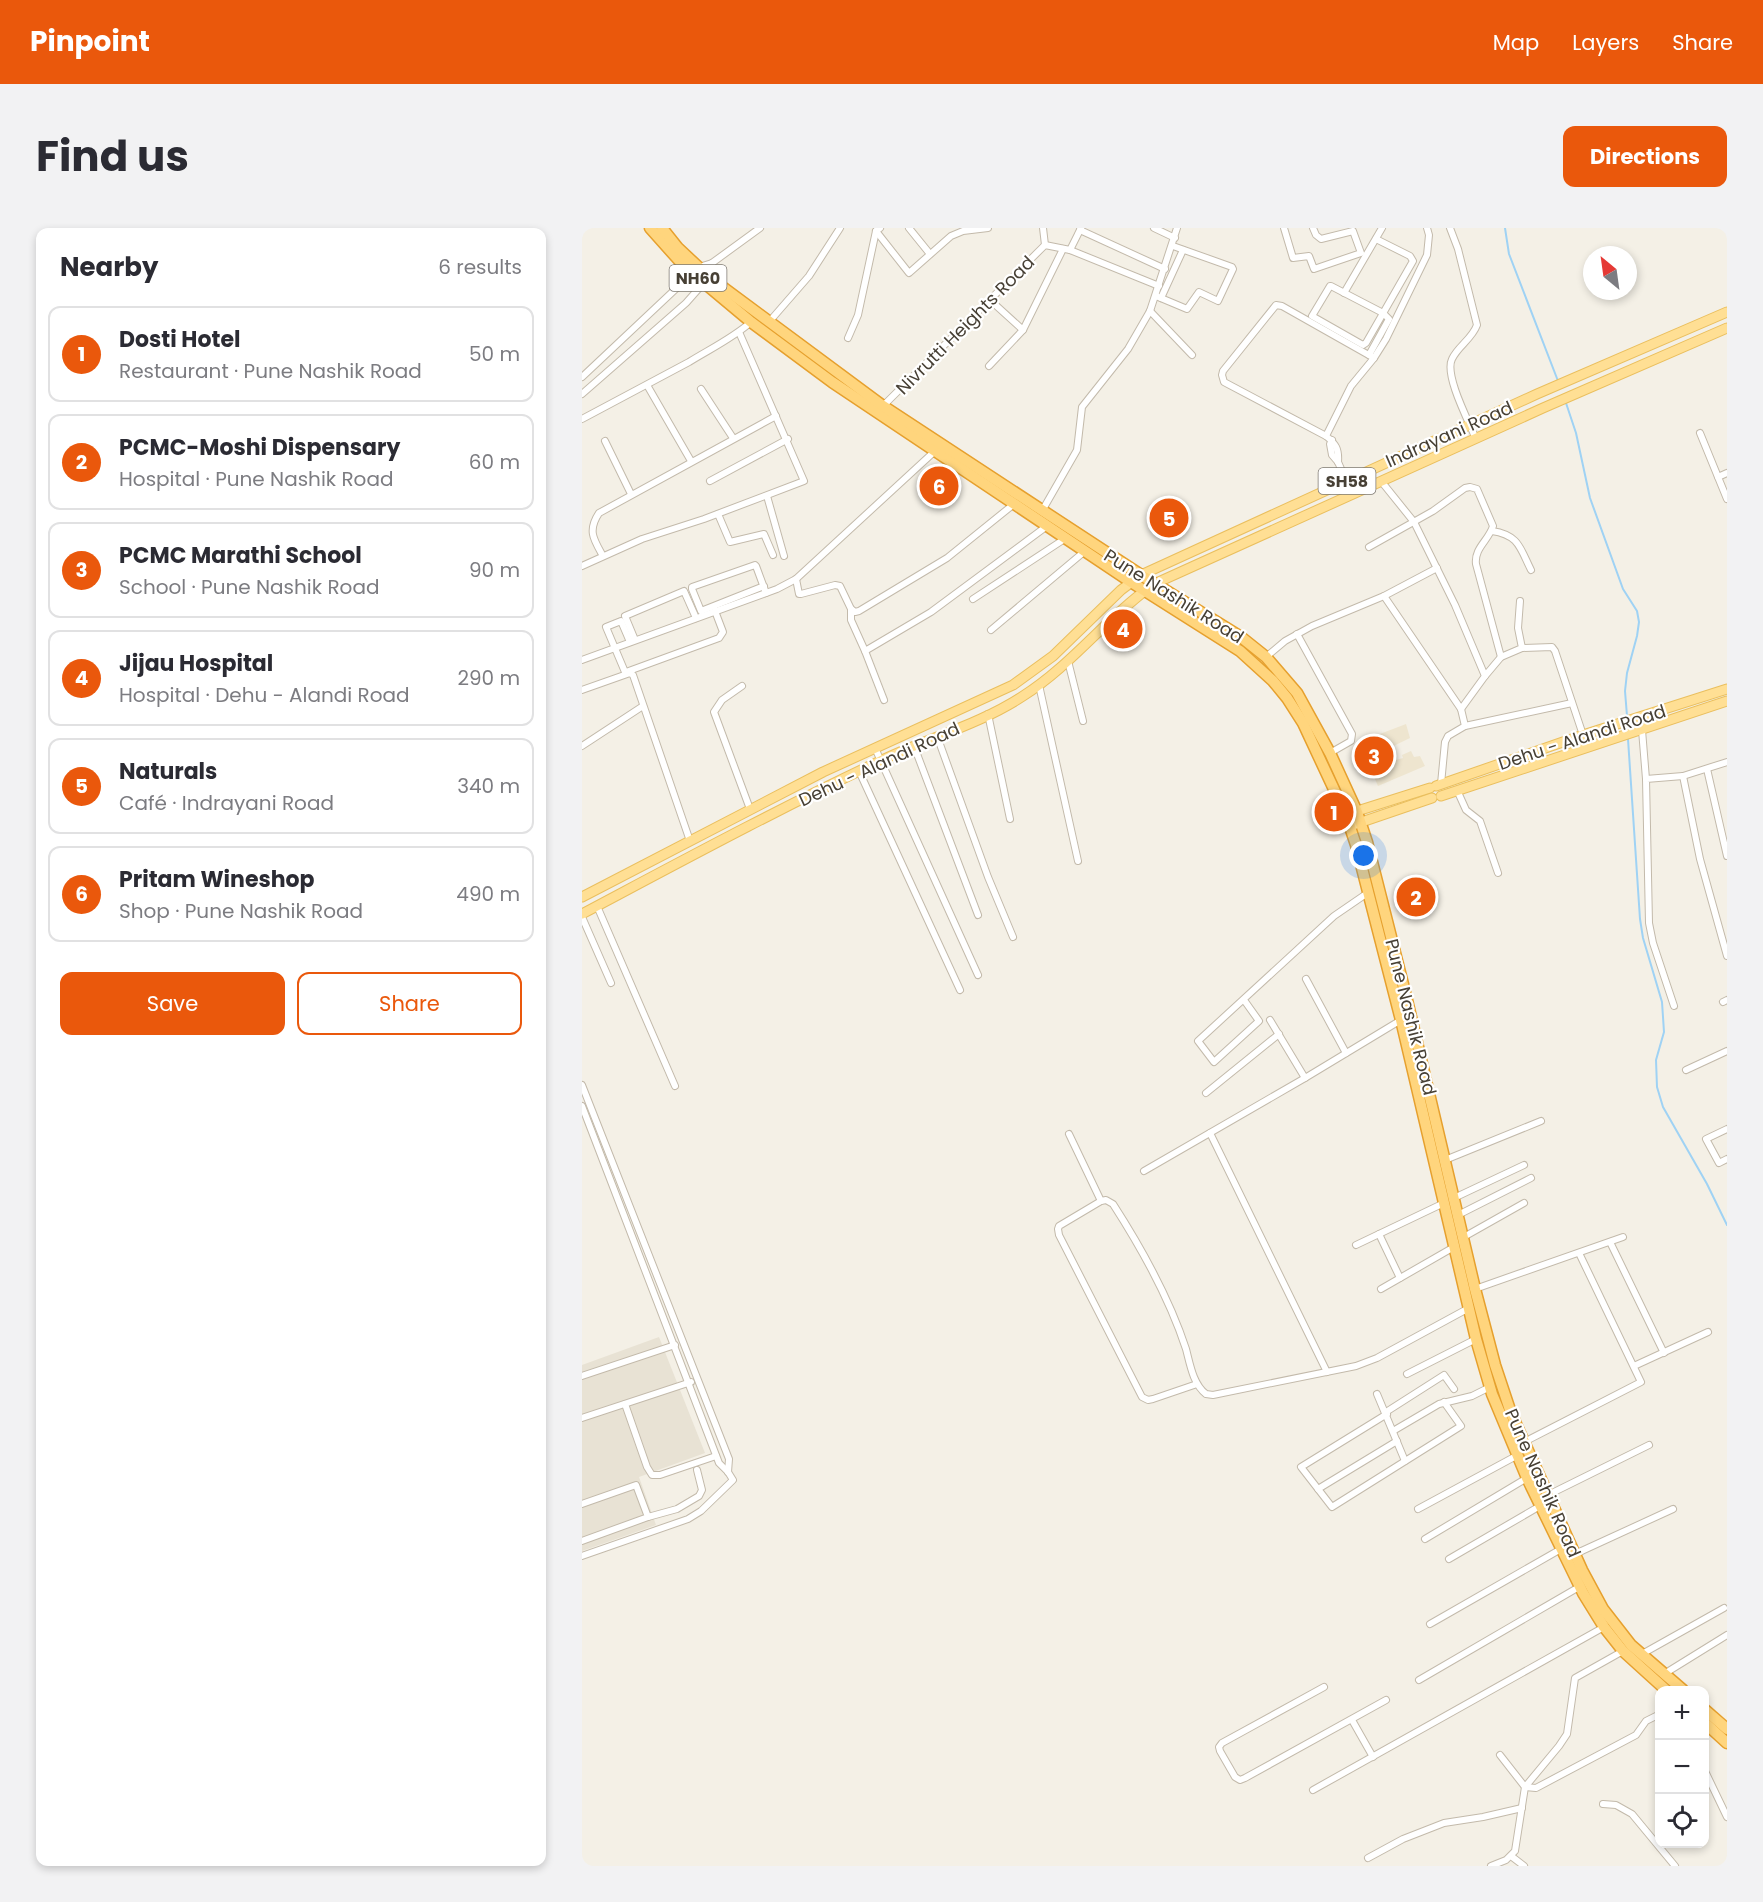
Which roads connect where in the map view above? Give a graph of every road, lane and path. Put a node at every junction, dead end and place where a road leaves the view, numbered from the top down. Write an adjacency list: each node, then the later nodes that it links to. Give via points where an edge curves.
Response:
1 (650, 228): 28 (highway, Pune Nashik Road / NH60, via 668,249)
2 (662, 228): 28 (highway, Pune Nashik Road / NH60)
3 (760, 228): 26 (street)
4 (840, 228): 38 (street, via 809,276)
5 (909, 228): 25 (street)
6 (945, 228): 18 (street)
7 (988, 228): 18 (street)
8 (1043, 228): 21 (street)
9 (1154, 228): 19 (street)
10 (1177, 228): 19 (street)
11 (1284, 228): 12 (street, via 1293,258 1309,256 1313,269 1360,253 1353,231 1321,238)
12 (1313, 228)
13 (1382, 228): 20 (street)
14 (1427, 228): 44 (street, via 1427,255 1386,339)
15 (1450, 228): 53 (street, via 1477,325 1453,357 1450,370)
16 (1080, 229): 23 (street); 27 (street)
17 (878, 230): 25 (street, via 909,273); 42 (street, via 858,315)
18 (951, 236): 25 (street)
19 (1175, 238): 22 (street)
20 (1376, 239): 31 (street); 36 (street, via 1413,259)
21 (1045, 245): 23 (street, Nivrutti Heights Road); 33 (street, Nivrutti Heights Road)
22 (1173, 246): 24 (street); 27 (street)
23 (1067, 249): 30 (street, Nivrutti Heights Road); 40 (street)
24 (1183, 250): 32 (street); 32 (street, via 1232,267 1218,301 1199,292 1187,309)
25 (930, 254)
26 (712, 263): 28 (street); 29 (street)
27 (1165, 269): 30 (street)
28 (696, 270): 29 (highway, Pune Nashik Road / NH60); 46 (street)
29 (707, 280): 37 (highway, Pune Nashik Road / NH60); 38 (highway, Pune Nashik Road / NH60); 49 (street)
30 (1159, 286): 32 (street)
31 (1344, 293): 36 (street); 36 (street, via 1329,286 1312,317 1364,345)
32 (1159, 297): 34 (street)
33 (990, 300): 40 (street); 50 (street, Nivrutti Heights Road)
34 (1150, 311): 43 (street); 72 (street, via 1128,349 1082,407 1077,450)
35 (1727, 312): 53 (main road, Indrayani Road / SH58)
36 (1383, 313): 44 (street, via 1389,319)
37 (751, 322): 41 (street); 60 (highway, Pune Nashik Road / NH60)
38 (769, 322): 50 (highway, Pune Nashik Road / NH60)
39 (1727, 328): 58 (main road, Indrayani Road / SH58)
40 (1023, 330): 45 (street)
41 (739, 332): 47 (street); 51 (street)
42 (848, 338)
43 (1192, 355)
44 (1371, 356): 56 (street, via 1351,386); 56 (street, via 1276,305 1223,371 1224,382)
45 (989, 366)
46 (582, 377)
47 (647, 385): 52 (street); 61 (street)
48 (701, 389): 55 (street)
49 (582, 394)
50 (883, 406): 72 (highway, Pune Nashik Road / NH60)
51 (776, 416): 55 (street); 57 (street)
52 (582, 418)
53 (1470, 425): 58 (street); 65 (main road, Indrayani Road / SH58)
54 (1700, 433): 63 (street)
55 (733, 438): 61 (street)
56 (1329, 438): 65 (street, via 1332,455)
57 (788, 439): 64 (street); 69 (street, via 804,481)
58 (1476, 439): 66 (main road, Indrayani Road / SH58)
59 (605, 441): 67 (street)
60 (935, 451): 71 (highway, Pune Nashik Road / NH60); 87 (street)
61 (691, 461): 67 (street)
62 (1727, 472): 63 (street)
63 (1718, 477): 70 (street)
64 (710, 481)
65 (1346, 481): 68 (street); 86 (main road, Indrayani Road / SH58)
66 (1382, 481): 68 (main road, Indrayani Road / SH58); 74 (street)
67 (631, 494): 81 (street, via 599,513 593,522 591,531)
68 (1352, 494): 89 (main road, Indrayani Road / SH58)
69 (767, 495): 73 (street); 82 (street)
70 (1727, 499)
71 (1014, 504): 75 (highway, Pune Nashik Road / NH60); 96 (street, via 947,558 860,611)
72 (1042, 512): 86 (highway, Pune Nashik Road / NH60)
73 (718, 514): 80 (street, via 730,542 764,534); 81 (street)
74 (1414, 522): 76 (street, via 1465,488 1474,487); 78 (street); 84 (street)
75 (1047, 526): 77 (highway, Pune Nashik Road / NH60); 104 (street, via 931,612)
76 (1492, 531): 85 (street, via 1513,537); 106 (street, via 1475,558)
77 (1066, 538): 79 (highway, Pune Nashik Road / NH60); 94 (street)
78 (1369, 547)
79 (1085, 551): 88 (highway, Pune Nashik Road / NH60); 99 (street)
80 (773, 555)
81 (603, 556): 83 (street)
82 (784, 556)
83 (582, 566)
84 (1437, 568): 93 (street); 110 (street)
85 (1531, 570)
86 (1141, 576): 88 (main road, Dehu - Alandi Road); 89 (highway, Pune Nashik Road / NH60)
87 (795, 579): 92 (street); 96 (street, via 799,594 840,586)
88 (1131, 582): 91 (highway, Pune Nashik Road / NH60); 128 (main road, Dehu - Alandi Road, via 1053,656 1013,685)
89 (1154, 584): 91 (main road, Dehu - Alandi Road); 105 (highway, Pune Nashik Road / NH60, via 1241,637)
90 (764, 585): 90 (street, via 701,611 692,589 753,565); 92 (street)
91 (1144, 591): 108 (main road, Dehu - Alandi Road); 140 (highway, Pune Nashik Road / NH60, via 1240,651 1273,681 1303,723)
92 (766, 593): 97 (street)
93 (1384, 596): 100 (street); 119 (street)
94 (974, 599)
95 (1520, 601): 103 (street, via 1518,628)
96 (851, 609): 104 (street, via 851,620)
97 (715, 611): 98 (street); 109 (street, via 723,632 718,638)
98 (696, 618): 101 (street); 101 (street, via 684,591 625,616)
99 (991, 630)
100 (1297, 634): 105 (street); 129 (street, via 1352,734 1351,741)
101 (632, 641): 102 (street); 102 (street, via 621,621 606,627)
102 (615, 648): 107 (street); 109 (street)
103 (1522, 648): 106 (street); 117 (street, via 1552,647 1556,651)
104 (865, 651): 115 (street)
105 (1266, 657): 129 (highway, Pune Nashik Road / NH60, via 1297,693)
106 (1501, 657): 110 (street)
107 (582, 660)
108 (1068, 662): 111 (main road, Dehu - Alandi Road); 121 (street)
109 (625, 672): 113 (street)
110 (1485, 675): 119 (street)
111 (1039, 685): 120 (main road, Dehu - Alandi Road); 143 (street)
112 (742, 686): 138 (street, via 722,700 714,712)
113 (582, 689): 118 (street, via 630,674 635,677)
114 (1727, 689): 124 (main road, Dehu - Alandi Road)
115 (884, 700)
116 (1727, 700): 123 (main road, Dehu - Alandi Road)
117 (1572, 703): 122 (street); 124 (street)
118 (643, 706): 126 (street); 141 (street)
119 (1461, 710): 122 (street)
120 (988, 714): 125 (main road, Dehu - Alandi Road); 139 (street)
121 (1083, 721)
122 (1465, 726): 136 (street, via 1445,742)
123 (1642, 730): 135 (street); 137 (main road, Dehu - Alandi Road)
124 (1582, 735): 136 (main road, Dehu - Alandi Road)
125 (937, 736): 127 (main road, Dehu - Alandi Road); 150 (street)
126 (582, 746)
127 (914, 746): 130 (main road, Dehu - Alandi Road); 149 (street)
128 (874, 748): 130 (street); 138 (main road, Dehu - Alandi Road)
129 (1330, 753): 140 (highway, Pune Nashik Road / NH60)
130 (880, 760): 133 (main road, Dehu - Alandi Road); 152 (street)
131 (1727, 762): 132 (street)
132 (1707, 770): 134 (street); 142 (street)
133 (859, 771): 147 (main road, Dehu - Alandi Road); 155 (street)
134 (1683, 776): 135 (street); 151 (street)
135 (1646, 779): 157 (street, via 1649,923)
136 (1436, 790): 137 (main road, Dehu - Alandi Road); 140 (main road, Dehu - Alandi Road)
137 (1457, 790): 144 (street, via 1466,810 1480,821)
138 (750, 809): 141 (main road, Dehu - Alandi Road)
139 (1010, 819)
140 (1353, 819): 145 (highway, Pune Nashik Road / NH60); 174 (highway, Pune Nashik Road / NH60, via 1387,916)
141 (690, 841): 146 (main road, Dehu - Alandi Road)
142 (1727, 856)
143 (1078, 861)
144 (1498, 873)
145 (1369, 892): 156 (street, via 1334,916); 159 (highway, Pune Nashik Road / NH60)
146 (582, 897)
147 (597, 906): 148 (main road, Dehu - Alandi Road); 166 (street)
148 (582, 915): 154 (street)
149 (978, 915)
150 (1013, 937)
151 (1727, 956)
152 (978, 975)
153 (1306, 979): 162 (street)
154 (612, 983)
155 (960, 990)
156 (1244, 1000): 156 (street, via 1197,1041 1215,1062 1258,1021)
157 (1674, 1006)
158 (1270, 1020): 160 (street)
159 (1401, 1020): 162 (street); 179 (highway, Pune Nashik Road / NH60)
160 (1279, 1034): 164 (street); 167 (street)
161 (1727, 1051): 163 (street)
162 (1346, 1053): 164 (street)
163 (1686, 1070)
164 (1305, 1078): 171 (street)
165 (582, 1085): 201 (street)
166 (675, 1086)
167 (1206, 1093)
168 (582, 1106): 195 (street)
169 (1541, 1121): 174 (street)
170 (1727, 1129): 173 (street, via 1706,1139 1719,1163)
171 (1210, 1133): 176 (street); 198 (street)
172 (1069, 1134): 178 (street)
173 (1727, 1159)
174 (1445, 1160): 179 (highway, Pune Nashik Road / NH60)
175 (1524, 1165): 179 (street)
176 (1144, 1171)
177 (1531, 1178): 181 (street)
178 (1101, 1201): 203 (street, via 1113,1204 1149,1263 1179,1329); 203 (street, via 1058,1229 1142,1396 1153,1399)
179 (1449, 1201): 181 (highway, Pune Nashik Road / NH60); 182 (street); 187 (highway, Pune Nashik Road / NH60)
180 (1524, 1203): 184 (street)
181 (1457, 1215): 184 (highway, Pune Nashik Road / NH60)
182 (1379, 1234): 186 (street); 189 (street)
183 (1623, 1237): 185 (street)
184 (1462, 1238): 191 (highway, Pune Nashik Road / NH60)
185 (1610, 1242): 188 (street); 196 (street)
186 (1356, 1245)
187 (1454, 1247): 189 (street); 192 (highway, Pune Nashik Road / NH60)
188 (1579, 1253): 191 (street); 197 (street)
189 (1400, 1278): 190 (street)
190 (1381, 1289)
191 (1475, 1289): 213 (highway, Pune Nashik Road / NH60, via 1502,1389)
192 (1469, 1308): 194 (highway, Pune Nashik Road / NH60); 198 (street, via 1377,1358)
193 (1708, 1332): 196 (street)
194 (1476, 1339): 199 (street); 204 (highway, Pune Nashik Road / NH60)
195 (675, 1345): 200 (street); 202 (street)
196 (1665, 1353): 197 (street)
197 (1634, 1366): 213 (street, via 1641,1382 1638,1385)
198 (1327, 1372): 203 (street, via 1213,1395 1206,1395)
199 (1407, 1374)
200 (582, 1376)
201 (697, 1380): 202 (street); 219 (street, via 729,1459)
202 (689, 1383): 208 (street); 216 (street)
203 (1197, 1384)
204 (1490, 1387): 207 (street); 215 (highway, Pune Nashik Road / NH60)
205 (1454, 1389): 209 (street, via 1444,1375)
206 (1377, 1394): 209 (street)
207 (1444, 1402): 211 (street); 217 (street, via 1461,1426)
208 (626, 1404): 210 (street); 216 (street, via 652,1475)
209 (1386, 1413): 211 (street); 221 (street, via 1300,1467)
210 (582, 1418)
211 (1393, 1431): 212 (street)
212 (1397, 1441): 217 (street); 221 (street)
213 (1523, 1443): 222 (highway, Pune Nashik Road / NH60)
214 (1648, 1445): 222 (street)
215 (1518, 1455): 220 (highway, Pune Nashik Road / NH60); 225 (street)
216 (716, 1456): 219 (street)
217 (1405, 1461): 221 (street, via 1332,1507)
218 (697, 1470): 227 (street, via 702,1490 699,1496 677,1509)
219 (728, 1472): 232 (street, via 733,1480 694,1515)
220 (1527, 1478): 224 (highway, Pune Nashik Road / NH60); 228 (street)
221 (1318, 1489)
222 (1547, 1495): 231 (highway, Pune Nashik Road / NH60)
223 (582, 1504): 227 (street, via 636,1485)
224 (1540, 1506): 230 (highway, Pune Nashik Road / NH60); 233 (street)
225 (1418, 1509)
226 (1673, 1509): 231 (street)
227 (648, 1517): 229 (street)
228 (1425, 1539)
229 (582, 1541)
230 (1561, 1549): 234 (highway, Pune Nashik Road / NH60); 236 (street)
231 (1575, 1554): 239 (highway, Pune Nashik Road / NH60)
232 (582, 1556)
233 (1449, 1559)
234 (1579, 1587): 237 (highway, Pune Nashik Road / NH60); 242 (street)
235 (1724, 1608): 240 (street)
236 (1430, 1624)
237 (1604, 1627): 239 (highway, Pune Nashik Road / NH60); 254 (street)
238 (1727, 1635): 241 (street)
239 (1627, 1648): 240 (highway, Pune Nashik Road / NH60); 243 (highway, Pune Nashik Road / NH60); 256 (street, via 1575,1678 1565,1737)
240 (1641, 1655): 241 (highway, Pune Nashik Road / NH60)
241 (1664, 1674): 244 (highway, Pune Nashik Road / NH60)
242 (1419, 1680)
243 (1662, 1686)
244 (1678, 1686)
245 (1324, 1687): 249 (street, via 1222,1743 1220,1751 1235,1777 1245,1778)
246 (1386, 1700): 249 (street)
247 (1709, 1713): 251 (highway)
248 (1655, 1716): 256 (street, via 1636,1735 1536,1788)
249 (1352, 1720): 254 (street)
250 (1709, 1727): 252 (highway)
251 (1727, 1729)
252 (1727, 1743)
253 (1500, 1755): 256 (street)
254 (1373, 1756): 257 (street)
255 (1709, 1779): 260 (street)
256 (1525, 1787): 259 (street)
257 (1313, 1790)
258 (1603, 1804): 266 (street, via 1616,1805 1632,1814)
259 (1522, 1808): 261 (street); 262 (street, via 1444,1823)
260 (1727, 1817)
261 (1511, 1856): 263 (street); 265 (street)
262 (1368, 1858)
263 (1501, 1864): 264 (street)
264 (1491, 1866)
265 (1524, 1866)
266 (1675, 1866)

